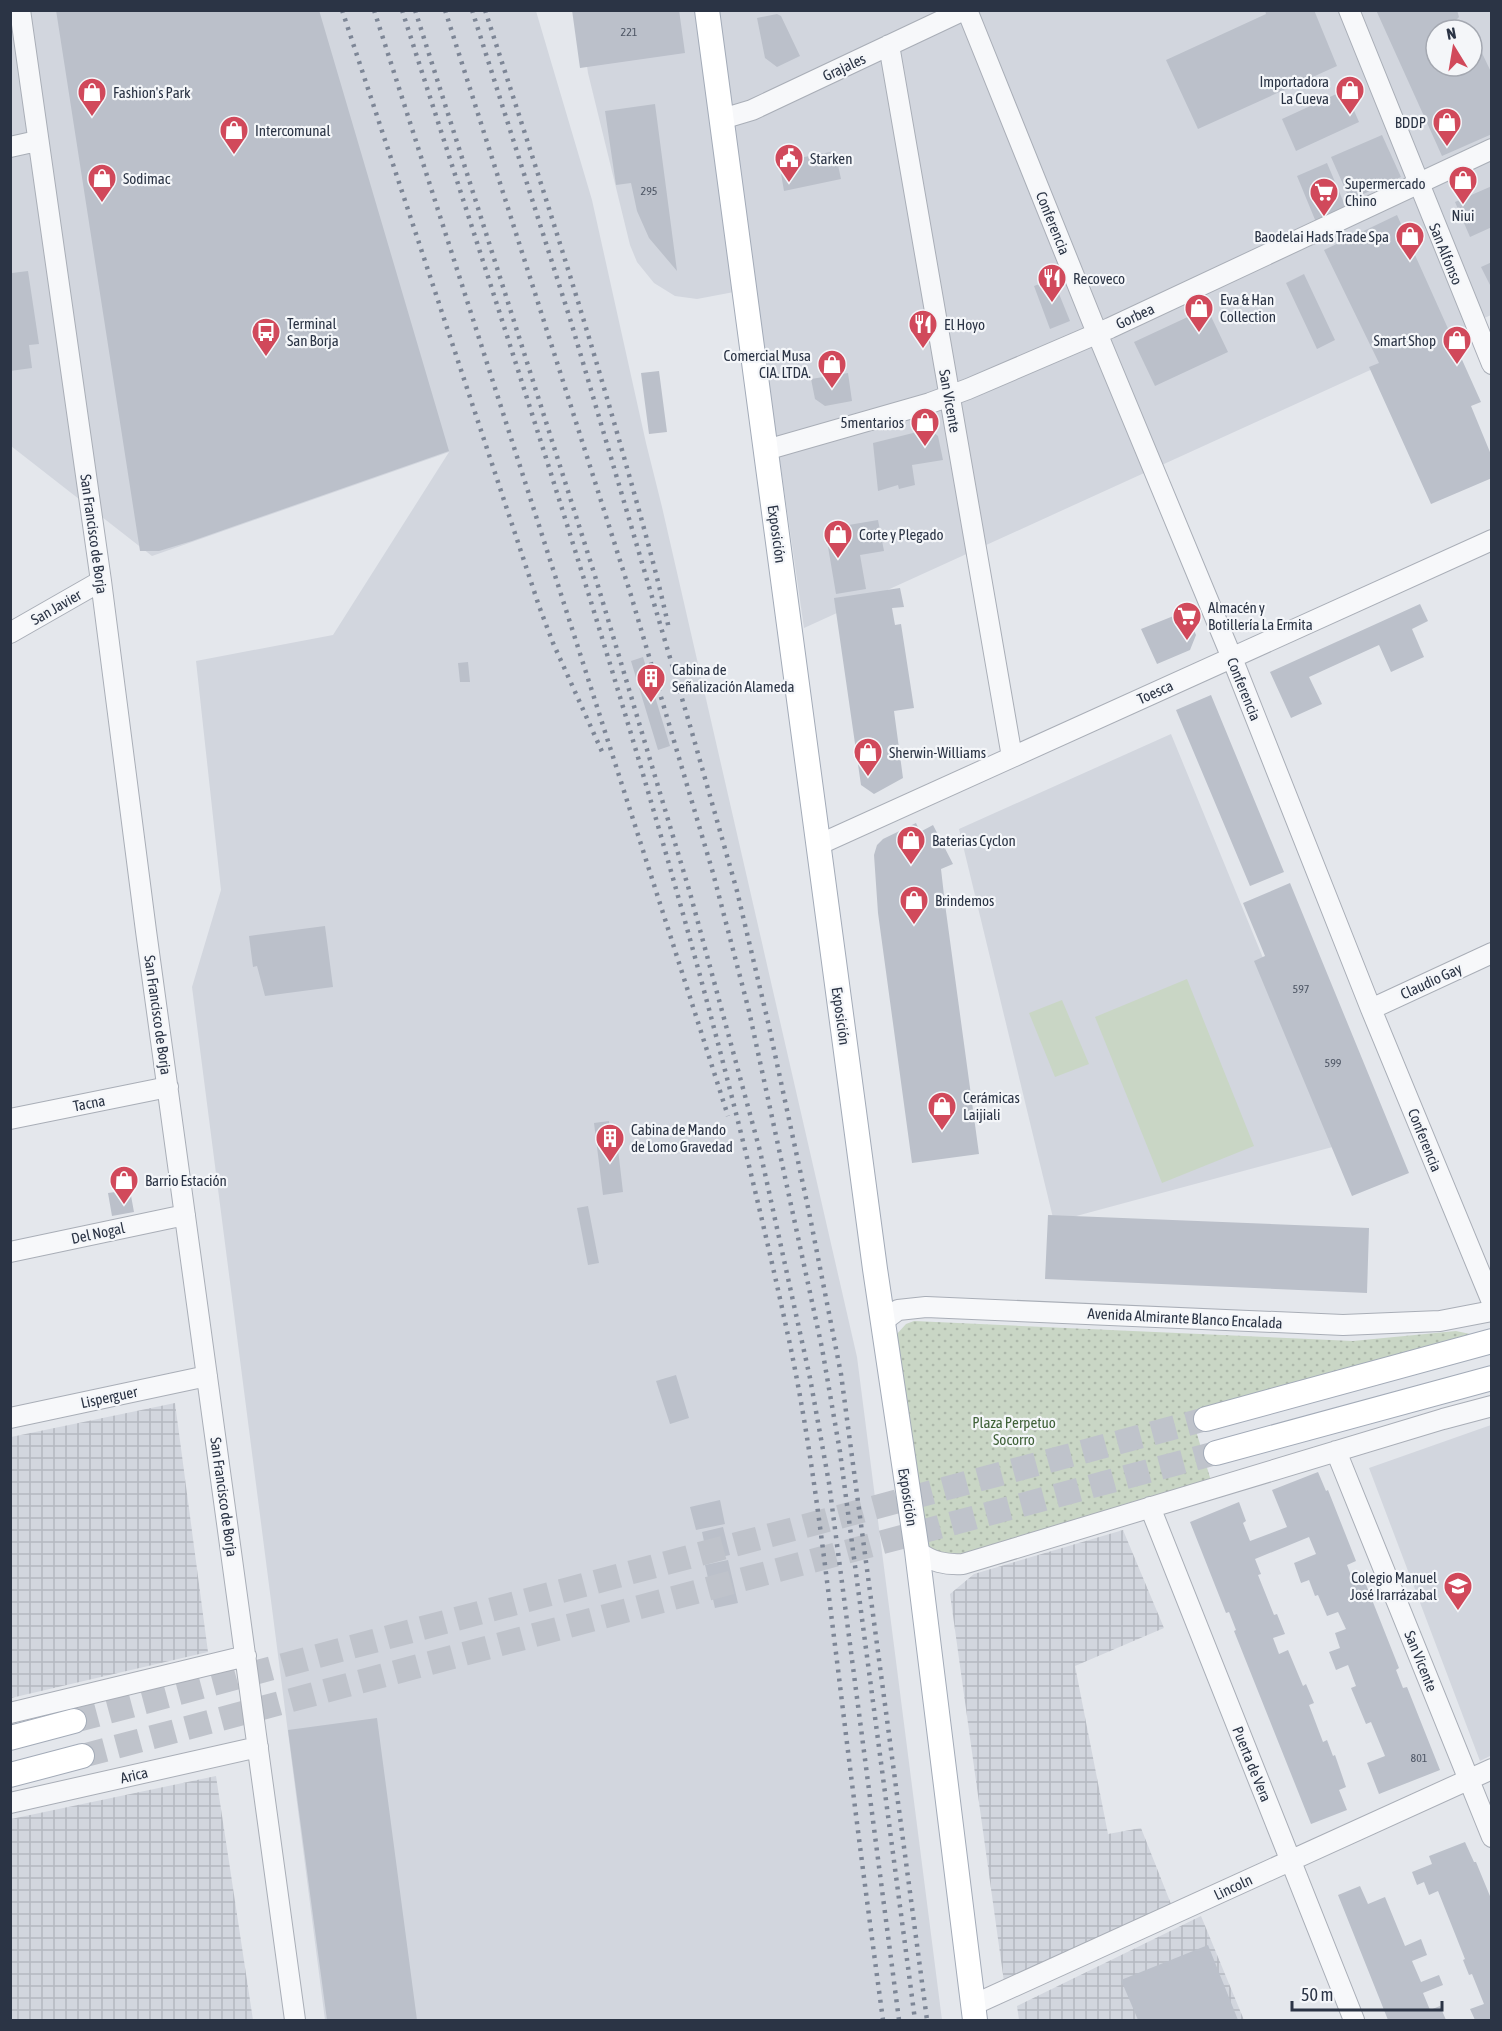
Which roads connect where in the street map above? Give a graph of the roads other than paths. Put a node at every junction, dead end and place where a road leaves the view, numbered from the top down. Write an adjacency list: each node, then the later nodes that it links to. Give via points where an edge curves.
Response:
1 (20, 10): 7 (street, San Francisco de Borja)
2 (707, 10): 6 (main road, Exposición)
3 (966, 10): 5 (street, Grajales); 11 (street, Conferencia)
4 (1349, 10): 10 (street, San Alfonso)
5 (889, 45): 6 (street, Grajales, via 752,110); 13 (street, San Vicente)
6 (722, 118): 14 (main road, Exposición)
7 (38, 141): 8 (street); 16 (street, San Francisco de Borja)
8 (10, 147)
9 (1491, 149): 10 (street, Gorbea)
10 (1417, 183): 11 (street, Gorbea); 12 (street, San Alfonso)
11 (1097, 333): 13 (street, Gorbea); 18 (street, Conferencia)
12 (1491, 364)
13 (949, 396): 14 (street, Gorbea); 19 (street, San Vicente)
14 (765, 450): 20 (main road, Exposición)
15 (1491, 540): 18 (street, Toesca)
16 (101, 581): 17 (street, San Javier); 23 (street, San Francisco de Borja)
17 (10, 633)
18 (1232, 658): 19 (street, Toesca); 22 (street, Conferencia)
19 (1012, 757): 20 (street, Toesca)
20 (818, 845): 29 (main road, Exposición)
21 (1491, 953): 22 (street, Claudio Gay)
22 (1371, 1009): 27 (street, Conferencia)
23 (168, 1087): 24 (street, Tacna); 25 (street, San Francisco de Borja)
24 (10, 1119)
25 (185, 1215): 26 (street, Del Nogal); 31 (street, San Francisco de Borja)
26 (10, 1252)
27 (1491, 1302)
28 (1491, 1311): 29 (street, Avenida Almirante Blanco Encalada, via 1440,1321 1343,1325 926,1307 898,1310)
29 (882, 1322): 39 (main road, Exposición)
30 (1491, 1341): 35 (main road)
31 (207, 1376): 34 (street, Lisperguer); 40 (street, San Francisco de Borja)
32 (1491, 1378): 37 (main road)
33 (1491, 1406): 36 (street)
34 (10, 1418)
35 (1206, 1419)
36 (1336, 1451): 38 (street); 48 (street, San Vicente)
37 (1216, 1453)
38 (1150, 1507): 39 (street, via 963,1564 940,1564); 51 (street, Puerta de Vera)
39 (916, 1551): 52 (main road, Exposición)
40 (246, 1656): 41 (street); 44 (street, San Francisco de Borja)
41 (10, 1713)
42 (74, 1721): 43 (main road)
43 (10, 1738)
44 (258, 1747): 49 (street, Arica); 53 (street, San Francisco de Borja)
45 (82, 1756): 47 (main road)
46 (1491, 1769): 48 (street, Lincoln)
47 (10, 1775)
48 (1468, 1780): 50 (street, San Vicente); 51 (street, Lincoln)
49 (10, 1803)
50 (1491, 1837)
51 (1291, 1861): 52 (street, Lincoln); 54 (street, Puerta de Vera)
52 (974, 2013)
53 (295, 2020)
54 (1354, 2020)

